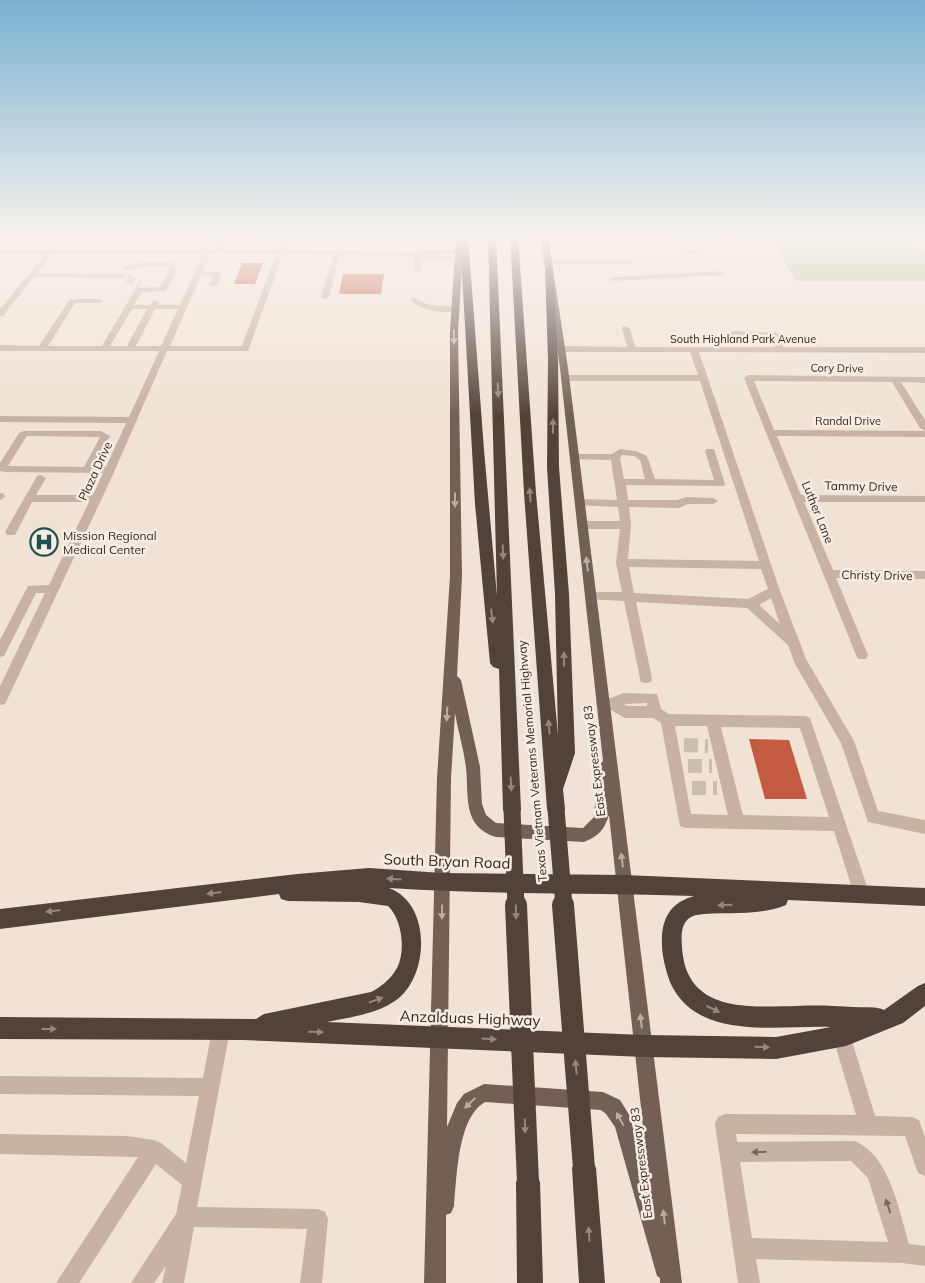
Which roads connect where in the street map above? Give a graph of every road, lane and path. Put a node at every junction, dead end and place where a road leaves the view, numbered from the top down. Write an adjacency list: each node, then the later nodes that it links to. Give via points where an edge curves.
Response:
1 (14, 296): 20 (street)
2 (136, 296): 16 (street)
3 (159, 296): 17 (street)
4 (188, 296): 18 (street, Plaza Drive)
5 (264, 296): 27 (street, via 245,349)
6 (456, 296): 19 (main road)
7 (468, 296): 81 (highway, one-way to 81, via 490,596)
8 (494, 296): 81 (highway, Texas Vietnam Veterans Memorial Highway, one-way to 81)
9 (518, 296): 82 (highway, Texas Vietnam Veterans Memorial Highway, one-way to 9)
10 (550, 296): 82 (highway, one-way to 10, via 567,753 562,594 553,467)
11 (554, 296): 28 (main road, East Expressway 83)
12 (415, 300): 19 (street, via 423,306)
13 (61, 301): 14 (street)
14 (74, 301): 15 (street); 24 (street)
15 (99, 302)
16 (129, 307): 17 (street); 25 (street)
17 (152, 307): 18 (street); 26 (street)
18 (183, 307): 27 (street, Plaza Drive)
19 (455, 310): 73 (main road, one-way to 73, via 456,576)
20 (0, 314)
21 (626, 328): 29 (street)
22 (733, 334): 31 (street, via 774,334)
23 (0, 348): 24 (street)
24 (42, 348): 25 (street)
25 (105, 348): 26 (street)
26 (130, 348): 27 (street)
27 (164, 349): 38 (street, Plaza Drive)
28 (562, 350): 29 (street, South Highland Park Avenue); 33 (main road, East Expressway 83)
29 (632, 350): 30 (street, South Highland Park Avenue)
30 (694, 350): 31 (street, South Highland Park Avenue); 34 (street)
31 (780, 350): 32 (street, South Highland Park Avenue)
32 (925, 350)
33 (566, 378): 34 (street); 44 (main road, East Expressway 83)
34 (703, 378): 62 (street)
35 (748, 378): 36 (street, Cory Drive); 41 (street, Luther Lane)
36 (895, 380): 37 (street, Cory Drive); 40 (street)
37 (925, 380)
38 (132, 420): 39 (street); 47 (street, Plaza Drive)
39 (2, 421)
40 (925, 428)
41 (770, 433): 42 (street, Randal Drive); 53 (street, Luther Lane)
42 (925, 434)
43 (710, 451): 50 (street, via 720,484)
44 (574, 457): 45 (street); 56 (main road, East Expressway 83)
45 (615, 457): 49 (street); 50 (street, via 620,452 643,456)
46 (87, 470): 46 (street, via 5,470 2,468 22,435 27,433 101,434 105,436); 47 (street)
47 (110, 470): 52 (street, Plaza Drive)
48 (41, 478): 51 (street)
49 (620, 482): 50 (street); 57 (street)
50 (651, 482)
51 (30, 498): 52 (street); 60 (street)
52 (96, 498): 65 (street, Plaza Drive)
53 (797, 498): 54 (street, Tammy Drive); 63 (street, Luther Lane)
54 (925, 499)
55 (713, 501): 57 (street)
56 (580, 503): 57 (street); 58 (main road, East Expressway 83)
57 (623, 503): 59 (street)
58 (582, 525): 59 (street); 67 (main road, East Expressway 83, one-way to 58)
59 (626, 525): 61 (street)
60 (11, 532)
61 (622, 563): 62 (street); 68 (street)
62 (766, 565): 66 (street)
63 (829, 574): 64 (street, Christy Drive); 72 (street, Luther Lane)
64 (925, 575)
65 (53, 589): 71 (street, via 32,589); 75 (street, Plaza Drive)
66 (774, 591): 69 (street); 70 (street)
67 (591, 596): 68 (street); 77 (main road, East Expressway 83)
68 (629, 596): 69 (street); 74 (street)
69 (750, 604): 70 (street)
70 (795, 646): 85 (street, via 847,741 873,817)
71 (0, 652)
72 (862, 655)
73 (450, 663): 80 (main road, via 473,767 475,804 480,819 489,828 591,834 602,816); 86 (main road, one-way to 86)
74 (646, 678)
75 (4, 683): 76 (street, Plaza Drive)
76 (0, 700)
77 (608, 704): 78 (street, via 625,712); 80 (main road, East Expressway 83)
78 (661, 716): 79 (street); 83 (street, via 678,745 686,788 686,821)
79 (713, 721): 83 (street, via 714,746 723,788); 84 (street, via 805,722)
80 (607, 734): 87 (main road, East Expressway 83, one-way to 80)
81 (509, 752): 120 (highway, Texas Vietnam Veterans Memorial Highway, one-way to 120, bridge)
82 (555, 801): 121 (highway, Texas Vietnam Veterans Memorial Highway, one-way to 82, bridge)
83 (737, 821): 84 (street)
84 (839, 824): 90 (street)
85 (925, 827)
86 (442, 882): 87 (highway, South Bryan Road); 88 (highway, South Bryan Road, one-way to 88, via 369,877); 100 (main road, one-way to 100)
87 (624, 884): 89 (highway, South Bryan Road); 101 (main road, East Expressway 83, one-way to 87)
88 (244, 889): 93 (highway, South Bryan Road, one-way to 93); 98 (highway, one-way to 88, via 384,997 396,987 407,970 410,934 404,909 394,899 374,893)
89 (808, 893): 90 (highway, South Bryan Road); 96 (highway, one-way to 96, via 742,904 697,905 682,911 673,924 671,946 676,972 692,997 720,1013)
90 (862, 895): 91 (highway, South Bryan Road)
91 (925, 898)
92 (0, 912): 93 (highway)
93 (30, 914): 94 (highway, South Bryan Road)
94 (0, 919)
95 (925, 993): 96 (highway, Anzalduas Highway, via 887,1020)
96 (838, 1026): 101 (highway, Anzalduas Highway, one-way to 96, via 776,1048); 104 (street)
97 (221, 1030): 98 (highway, Anzalduas Highway); 99 (highway, Anzalduas Highway, one-way to 97); 103 (street)
98 (243, 1030): 100 (highway, Anzalduas Highway, one-way to 100)
99 (2, 1032)
100 (440, 1036): 101 (highway, Anzalduas Highway, one-way to 101); 115 (main road)
101 (644, 1046): 122 (main road, East Expressway 83, one-way to 101)
102 (0, 1084): 103 (street)
103 (210, 1086): 110 (street)
104 (868, 1125): 105 (street); 108 (street, via 725,1124)
105 (919, 1126): 109 (street)
106 (0, 1144): 107 (street, via 127,1146)
107 (154, 1150): 110 (street); 116 (street)
108 (729, 1152): 112 (street); 113 (street, one-way to 108, via 876,1172 855,1151)
109 (925, 1166)
110 (192, 1181): 111 (street)
111 (186, 1217): 117 (street); 118 (street); 119 (street, via 318,1219)
112 (744, 1248): 113 (street); 123 (street)
113 (902, 1253): 114 (street)
114 (925, 1256)
115 (436, 1276): 122 (main road, one-way to 115, via 623,1123 613,1107 603,1101 484,1093 464,1108 454,1137)
116 (67, 1283)
117 (142, 1283)
118 (173, 1283)
119 (311, 1283)
120 (530, 1283)
121 (592, 1283)
122 (670, 1283)
123 (749, 1283)

